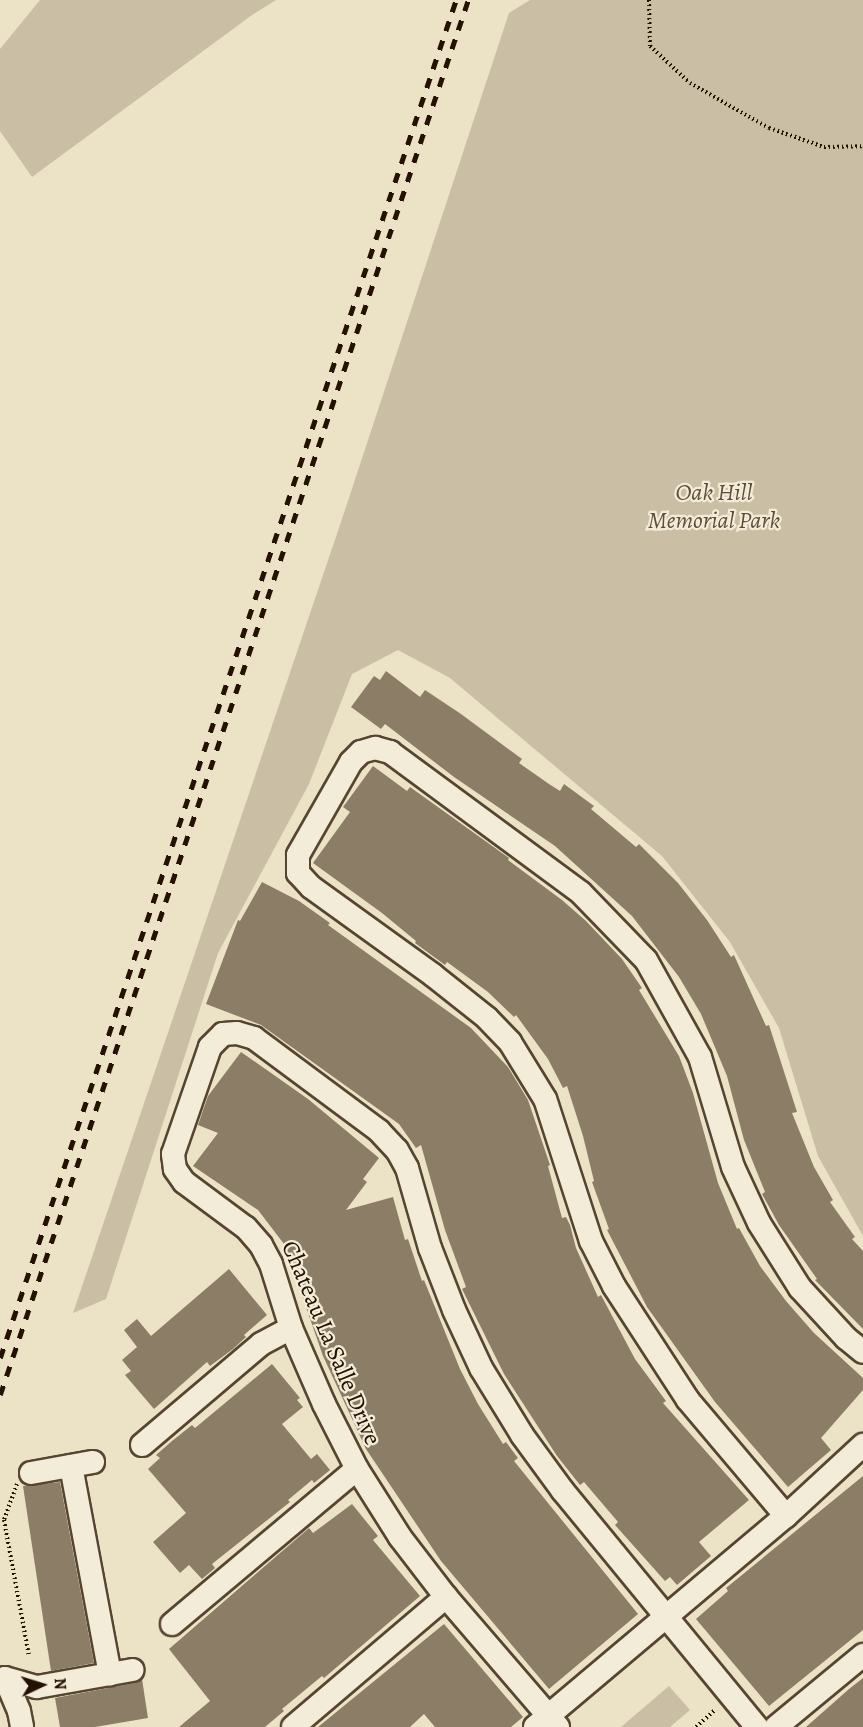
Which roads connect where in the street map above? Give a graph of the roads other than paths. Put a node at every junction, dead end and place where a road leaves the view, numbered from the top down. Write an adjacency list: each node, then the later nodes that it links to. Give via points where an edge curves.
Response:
1 (291, 1328): 3 (street, via 261,1344); 5 (street, Chateau La Salle Drive); 9 (street, Chateau La Salle Drive, via 261,1245 246,1228 184,1182 175,1169 173,1154 210,1047 223,1034 254,1038 379,1131 397,1150 407,1168 430,1248 481,1368 522,1435 563,1491)
2 (863, 1352): 7 (street, via 800,1288 759,1223 733,1167 700,1056 646,960 581,893 390,752 375,748 361,752 351,762 298,855 298,873 311,887 487,1018 510,1042 545,1099 591,1241 614,1286 688,1400)
3 (142, 1445)
4 (863, 1445): 7 (street)
5 (357, 1469): 8 (street, Chateau La Salle Drive, via 400,1537); 10 (street)
6 (31, 1473): 13 (street, via 82,1464)
7 (786, 1516): 9 (street)
8 (446, 1597): 14 (street, Chateau La Salle Drive); 16 (street)
9 (666, 1616): 14 (street); 17 (street, Chateau La Salle Drive)
10 (172, 1624)
11 (863, 1655): 18 (street)
12 (132, 1670): 13 (street)
13 (110, 1674): 15 (street, via 37,1688 4,1678 19,1710)
14 (547, 1723)
15 (22, 1727)
16 (293, 1727)
17 (757, 1727)
18 (776, 1727)

